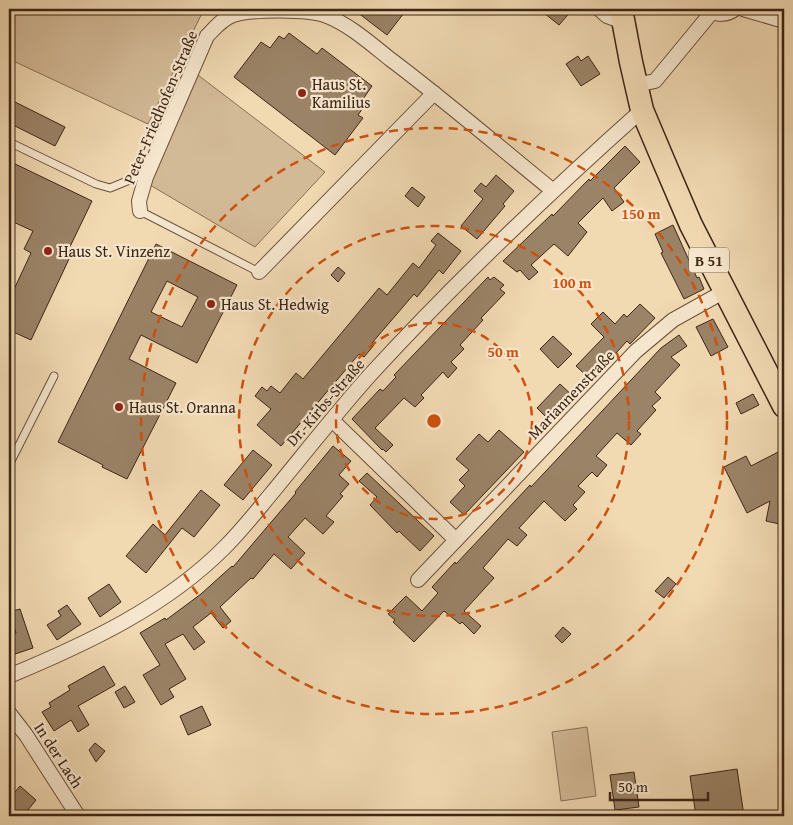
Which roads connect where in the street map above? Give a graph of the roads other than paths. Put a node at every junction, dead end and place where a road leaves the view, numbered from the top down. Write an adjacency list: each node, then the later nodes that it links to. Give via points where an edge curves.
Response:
1 (599, 9): 5 (street, via 607,16)
2 (735, 9): 4 (street, via 723,14)
3 (743, 9): 6 (street)
4 (710, 10): 7 (street, via 655,81)
5 (622, 16): 7 (main road, B 51)
6 (784, 21)
7 (641, 84): 9 (main road, B 51)
8 (434, 93): 11 (street, Peter-Friedhofen-Straße, via 351,29 329,17 314,12 233,15 207,36); 12 (street, Peter-Friedhofen-Straße); 14 (street)
9 (642, 110): 12 (street, Dr.-Kirbs-Straße); 15 (main road, B 51, via 691,225)
10 (9, 142): 11 (lane, via 110,188 136,177)
11 (146, 177): 13 (street, Peter-Friedhofen-Straße, via 139,201)
12 (552, 190): 18 (street, Dr.-Kirbs-Straße, via 406,338)
13 (140, 211): 14 (lane)
14 (259, 272)
15 (725, 291): 17 (main road, B 51); 20 (street, Mariannenstraße, via 673,320 651,337)
16 (54, 376): 19 (lane)
17 (784, 406)
18 (332, 420): 20 (street); 22 (street, Dr.-Kirbs-Straße, via 246,524 195,573 160,599 98,636)
19 (9, 465)
20 (456, 540): 21 (street, Mariannenstraße)
21 (418, 580)
22 (9, 676)
23 (9, 713): 24 (street, In der Lach)
24 (78, 816)

